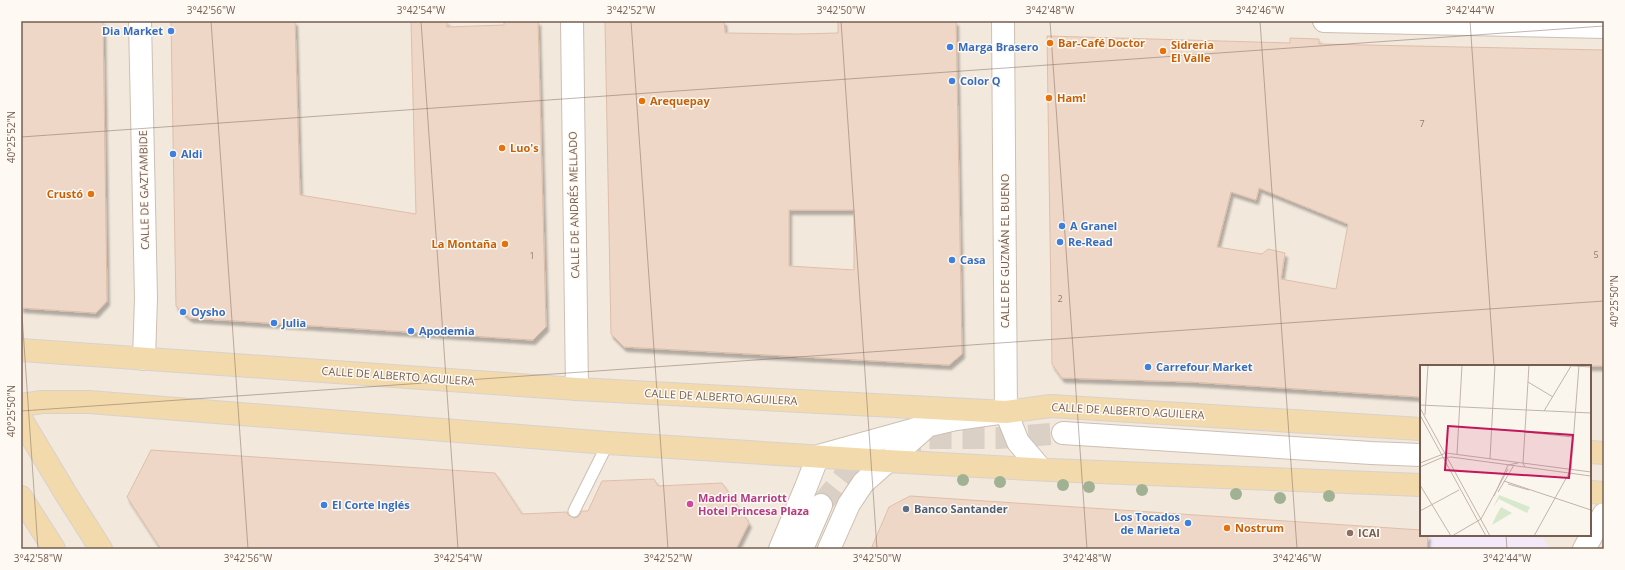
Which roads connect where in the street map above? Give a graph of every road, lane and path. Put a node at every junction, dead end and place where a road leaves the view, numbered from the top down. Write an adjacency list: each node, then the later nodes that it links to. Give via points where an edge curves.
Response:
1 (140, 21): 7 (street, CALLE DE GAZTAMBIDE, via 146,298)
2 (572, 21): 8 (street, CALLE DE ANDRÉS MELLADO)
3 (1003, 21): 10 (street, CALLE DE GUZMÁN EL BUENO)
4 (1324, 21): 5 (street)
5 (1604, 28)
6 (21, 350): 7 (main road, CALLE DE ALBERTO AGUILERA)
7 (144, 359): 8 (main road, CALLE DE ALBERTO AGUILERA)
8 (577, 389): 10 (main road, CALLE DE ALBERTO AGUILERA)
9 (21, 405): 15 (main road, via 42,402 89,402)
10 (1006, 412): 12 (street); 13 (main road, CALLE DE ALBERTO AGUILERA, via 1051,406); 21 (street, CALLE DE GUZMÁN EL BUENO, via 1018,442)
11 (21, 419): 30 (main road)
12 (930, 425): 19 (street); 20 (street)
13 (1420, 429)
14 (1063, 433): 18 (street, via 1371,454)
15 (608, 443): 19 (main road); 27 (lane)
16 (1591, 452): 17 (main road)
17 (1604, 453)
18 (1420, 455)
19 (818, 456): 20 (main road); 31 (street)
20 (887, 461): 21 (main road); 33 (street, via 854,495)
21 (1041, 469): 22 (main road)
22 (1420, 485)
23 (1591, 492): 24 (main road)
24 (1604, 493)
25 (21, 497): 29 (main road)
26 (822, 505): 32 (street)
27 (574, 511)
28 (1604, 514): 34 (street)
29 (54, 549)
30 (102, 549)
31 (780, 549)
32 (802, 549)
33 (829, 549)
34 (1584, 549)

